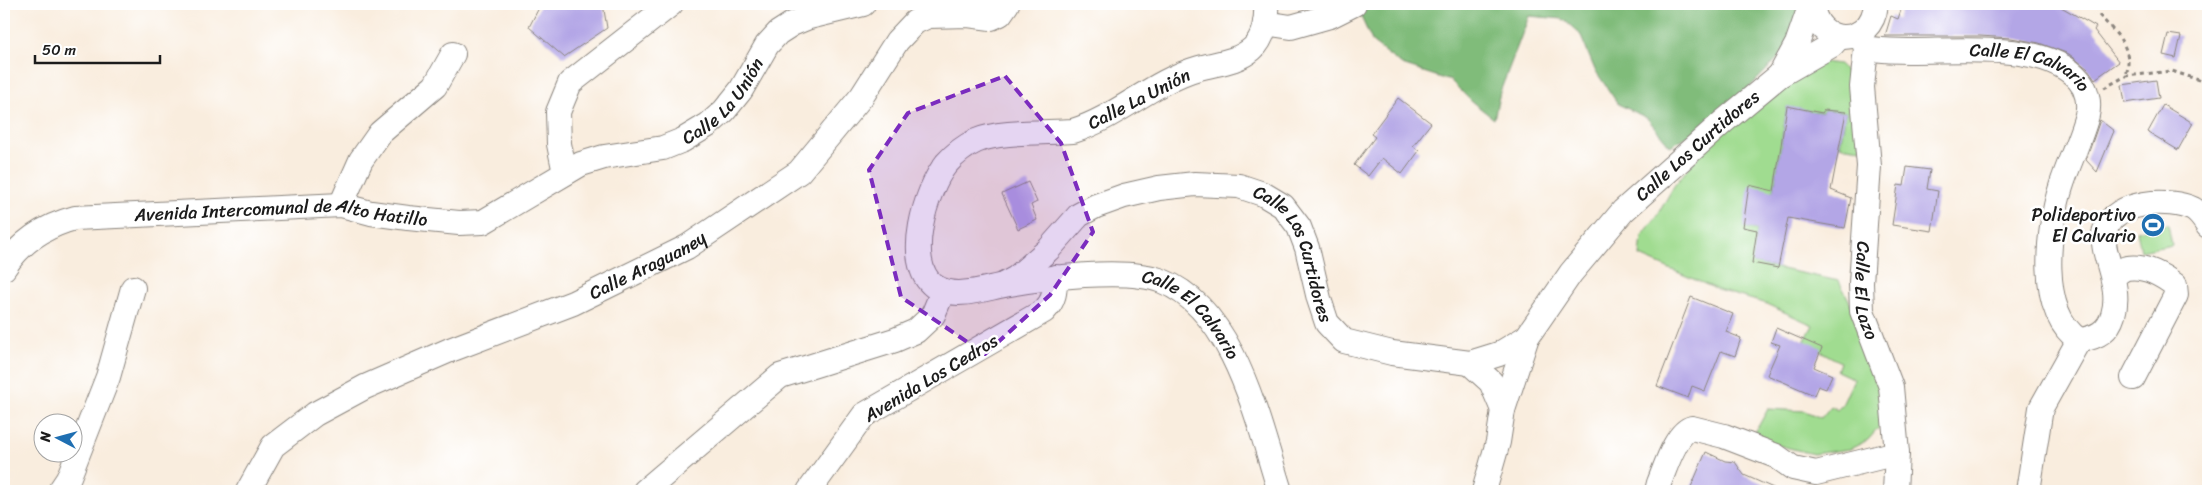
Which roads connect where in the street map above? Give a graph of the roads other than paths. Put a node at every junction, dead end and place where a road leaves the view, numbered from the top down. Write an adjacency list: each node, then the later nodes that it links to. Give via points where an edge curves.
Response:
1 (671, 4): 11 (street, via 570,83 557,120)
2 (863, 4): 11 (street, Calle La Unión, via 809,17 778,33 766,45 741,90 724,111 683,140 663,148 604,157)
3 (1008, 4): 28 (street, Calle Araguaney, via 1000,14 991,18 928,16 915,22 897,41 862,96 799,172 687,247 573,303 364,387 315,414 273,446)
4 (1354, 4): 7 (street, via 1330,16 1291,27)
5 (1812, 4): 8 (street, via 1816,21 1822,28); 10 (street, Calle Los Curtidores, via 1797,44)
6 (1876, 4): 8 (street, Calle Los Curtidores, via 1875,16 1869,26)
7 (1266, 13): 20 (street, Calle La Unión, via 1262,36 1246,54 1162,83 1083,128 989,136 968,145 952,157 931,191 919,236 922,270 927,279)
8 (1852, 39): 10 (street, Calle Los Curtidores, via 1832,45); 22 (street, Calle El Calvario, via 1897,52 1997,50 2041,56 2064,66 2080,80 2088,96 2087,115 2060,188 2051,228 2050,266 2053,298 2060,320); 26 (street, Calle El Lazo, via 1862,87 1868,166 1862,311 1891,387)
9 (454, 54): 12 (street, via 435,86 380,133 362,160)
10 (1780, 75): 21 (street, Calle Los Curtidores, via 1623,211 1571,273)
11 (564, 173): 12 (street, Avenida Intercomunal de Alto Hatillo, via 483,222 408,218)
12 (341, 205): 15 (street, Avenida Intercomunal de Alto Hatillo, via 75,218 50,225 39,232)
13 (2208, 226): 16 (street, via 2193,209 2171,203 2140,204 2125,211 2105,228 2103,239)
14 (1049, 249): 17 (street, Avenida Los Cedros, via 1046,261); 18 (street, Calle Los Curtidores); 23 (street, Calle Los Curtidores, via 1079,214 1117,199 1159,188 1195,184 1239,186 1263,194 1283,206 1299,227 1327,323 1344,341 1392,353)
15 (4, 268)
16 (2113, 276): 22 (street, via 2116,299 2110,324 2094,338); 24 (street, via 2126,268 2140,269 2160,274 2175,285 2176,295)
17 (1054, 277): 18 (street, Calle El Calvario); 30 (street, Avenida Los Cedros, via 1055,295 1044,310 881,413 864,415); 31 (street, Calle El Calvario, via 1148,277 1176,288 1208,315 1226,342 1241,375)
18 (1003, 285): 20 (street, via 966,292)
19 (133, 288): 27 (street, via 108,376 68,479)
20 (943, 291): 29 (street, via 933,314 916,331 780,376)
21 (1527, 337): 23 (street, Calle Los Curtidores, via 1499,354); 25 (street)
22 (2079, 340): 35 (street, via 2041,408)
23 (1470, 363): 25 (street, via 1492,382)
24 (2133, 378)
25 (1503, 410): 32 (street)
26 (1897, 453): 33 (street, via 1816,473 1793,468 1776,456 1724,436 1692,428 1680,436); 34 (street, Calle El Lazo)
27 (60, 491)
28 (248, 491)
29 (645, 491)
30 (809, 491)
31 (1280, 491)
32 (1484, 491)
33 (1657, 491)
34 (1895, 491)
35 (2028, 491)

